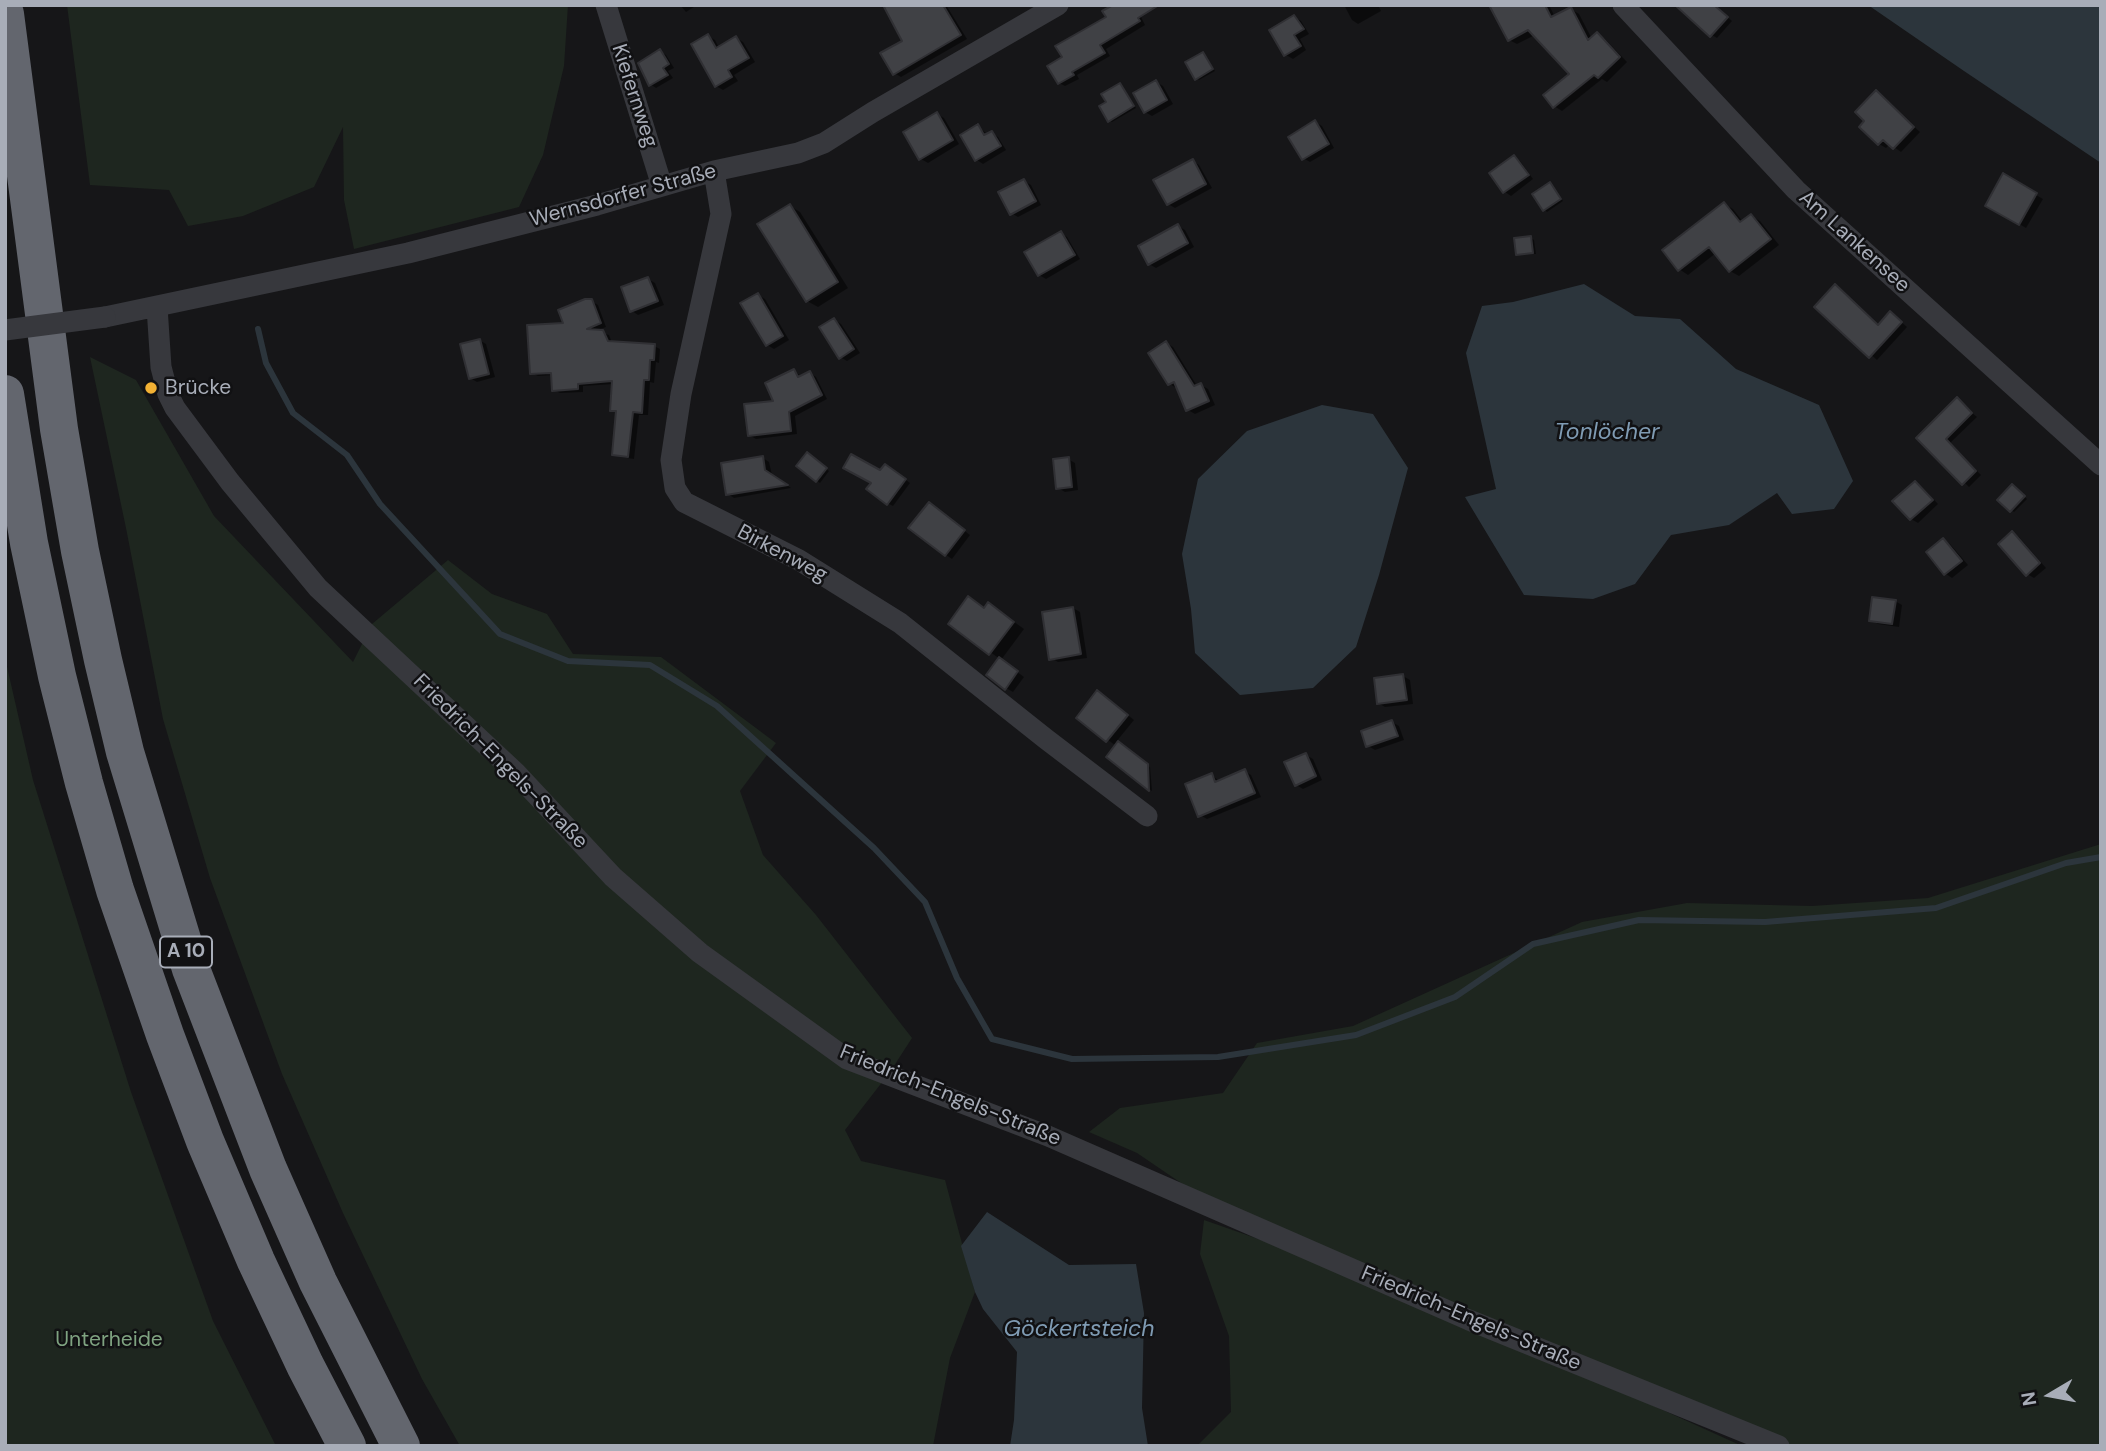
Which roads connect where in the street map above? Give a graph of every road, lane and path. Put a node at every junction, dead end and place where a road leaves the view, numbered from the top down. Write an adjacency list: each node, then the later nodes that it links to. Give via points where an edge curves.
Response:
1 (606, 5): 6 (street, Kiefernweg)
2 (1058, 5): 5 (street, Wernsdorfer Straße, via 824,143)
3 (1623, 5): 10 (street, Am Lankensee, via 1805,199)
4 (5, 14): 13 (highway, A 10, via 58,429 125,752 191,969 268,1169 318,1282)
5 (713, 171): 6 (street, Wernsdorfer Straße); 11 (street, Birkenweg, via 721,214 671,460 675,488 684,502 799,560 900,623)
6 (662, 186): 7 (street, Wernsdorfer Straße, via 408,253)
7 (156, 307): 8 (street, Wernsdorfer Straße, bridge); 14 (street, Friedrich-Engels-Straße, via 161,367 176,408 318,588 516,773 613,877 700,953 847,1059 1048,1136 1469,1320)
8 (5, 330)
9 (5, 394): 12 (highway, A 10, via 57,676 115,890 205,1141 256,1261)
10 (2101, 465)
11 (1147, 816)
12 (347, 1446)
13 (401, 1446)
14 (1779, 1446)

